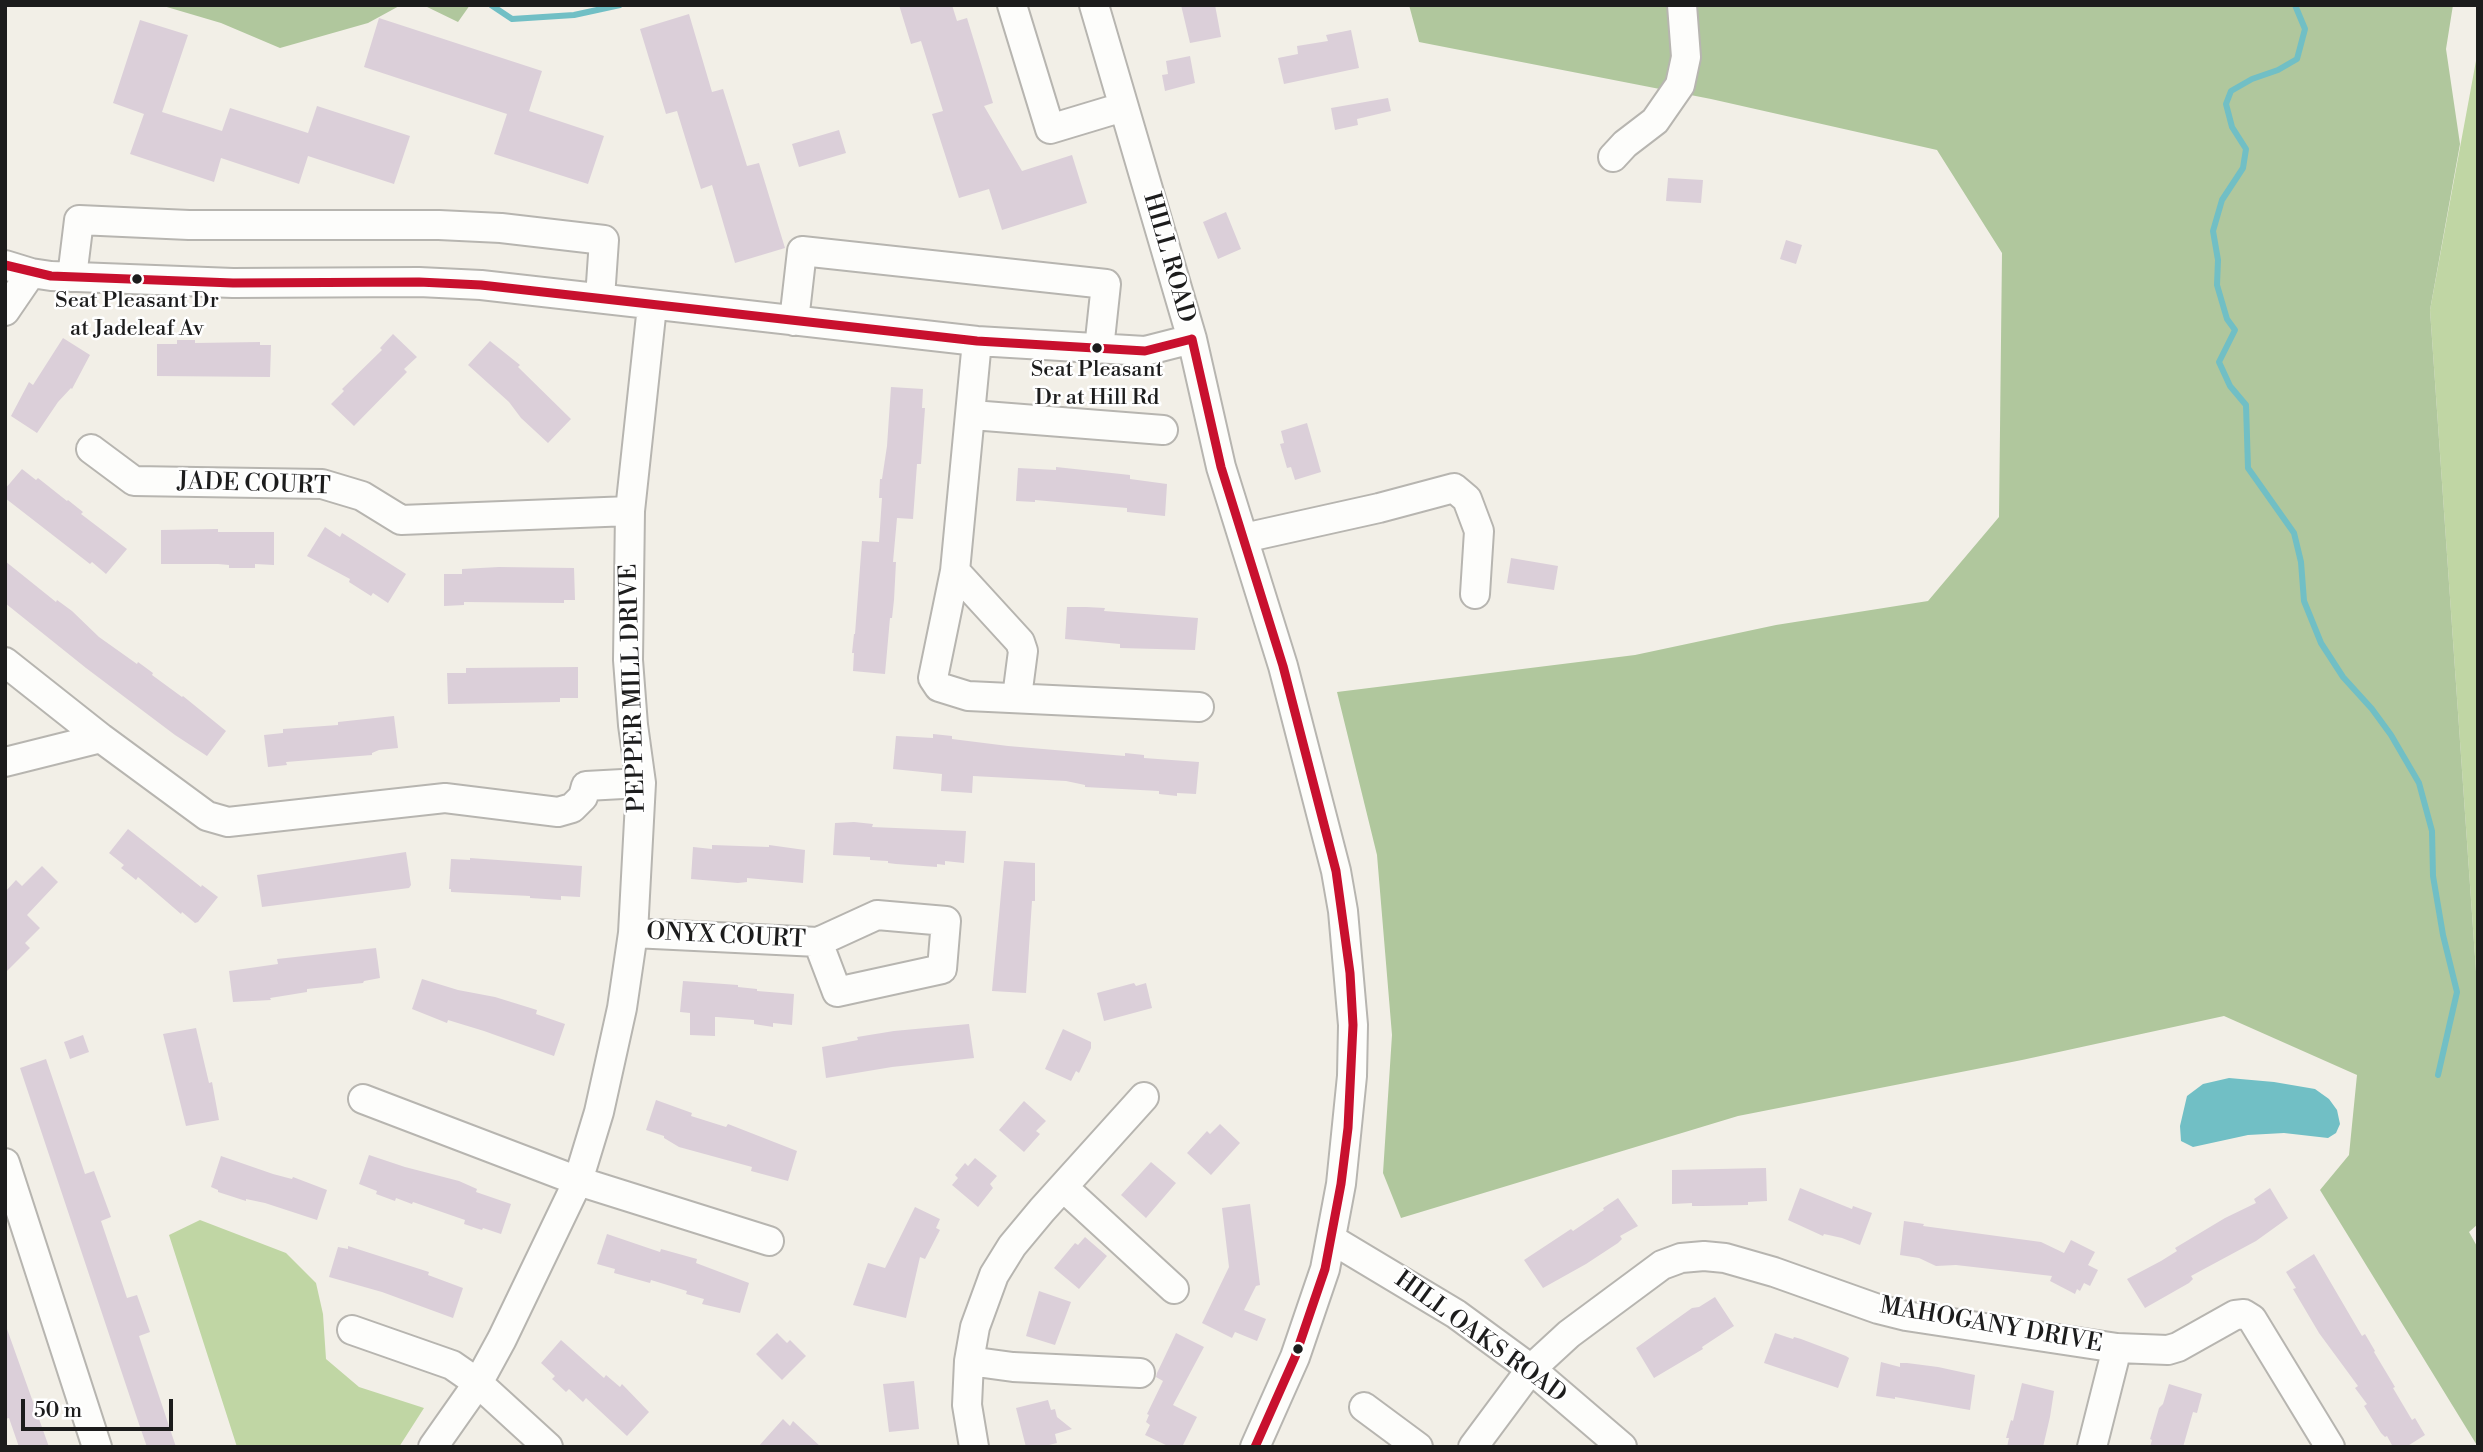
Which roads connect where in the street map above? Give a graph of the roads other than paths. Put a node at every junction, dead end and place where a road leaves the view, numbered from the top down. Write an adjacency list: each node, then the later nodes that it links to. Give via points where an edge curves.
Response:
1 (1012, 5): 4 (street, via 1050,129)
2 (1094, 5): 4 (street, HILL ROAD)
3 (1682, 5): 5 (street, via 1686,57 1680,85 1655,121)
4 (1124, 107): 12 (street, HILL ROAD)
5 (1613, 157)
6 (18, 269): 7 (street); 10 (street)
7 (72, 277): 8 (street, via 233,283 419,282); 8 (street, via 79,220 439,225 604,240)
8 (600, 298): 9 (street)
9 (652, 306): 11 (street); 18 (street, PEPPER MILL DRIVE)
10 (5, 311)
11 (794, 321): 13 (street); 14 (street, via 802,251 1106,284)
12 (1192, 339): 14 (street, via 1145,351); 19 (street, HILL ROAD, via 1221,467)
13 (977, 341): 14 (street); 15 (street)
14 (1099, 349)
15 (972, 415): 16 (street); 20 (street)
16 (1163, 430)
17 (91, 449): 18 (street, JADE COURT, via 134,481 322,484 362,496 401,520)
18 (630, 511): 27 (street, PEPPER MILL DRIVE, via 628,660)
19 (1244, 538): 21 (street, via 1454,488 1467,499 1479,531); 35 (street, HILL ROAD, via 1283,666 1343,911 1352,1076)
20 (955, 572): 23 (street, via 1020,642); 23 (street, via 933,678 939,687 968,696)
21 (1475, 594)
22 (5, 662): 25 (street)
23 (1017, 697): 24 (street)
24 (1199, 706)
25 (101, 738): 26 (street); 27 (street, via 207,817 228,822 445,798 558,812 572,808 586,786)
26 (5, 762)
27 (642, 783): 28 (street, PEPPER MILL DRIVE)
28 (633, 933): 29 (street, ONYX COURT); 33 (street, PEPPER MILL DRIVE, via 599,1112)
29 (818, 942)
30 (1144, 1097): 34 (street)
31 (363, 1098): 33 (street)
32 (5, 1163): 45 (street)
33 (578, 1181): 36 (street); 43 (street, PEPPER MILL DRIVE)
34 (1063, 1187): 37 (street); 40 (street, via 1012,1246 994,1275)
35 (1331, 1239): 41 (street, HILL OAKS ROAD, via 1456,1314); 49 (street, HILL ROAD, via 1295,1357)
36 (769, 1241)
37 (1174, 1289)
38 (352, 1330): 43 (street, via 452,1366)
39 (2117, 1348): 41 (street, MAHOGANY DRIVE, via 1878,1309 1774,1272 1704,1256 1662,1265 1577,1327); 53 (street); 54 (street, MAHOGANY DRIVE, via 2168,1350 2235,1314 2244,1314 2252,1319)
40 (969, 1361): 42 (street); 48 (street, via 967,1405)
41 (1531, 1369): 51 (street, MAHOGANY DRIVE); 52 (street, HILL OAKS ROAD)
42 (1140, 1373)
43 (478, 1383): 46 (street, PEPPER MILL DRIVE); 47 (street)
44 (1364, 1407): 50 (street)
45 (97, 1447)
46 (433, 1447)
47 (548, 1447)
48 (974, 1447)
49 (1255, 1447)
50 (1418, 1447)
51 (1474, 1447)
52 (1622, 1447)
53 (2092, 1447)
54 (2330, 1447)

